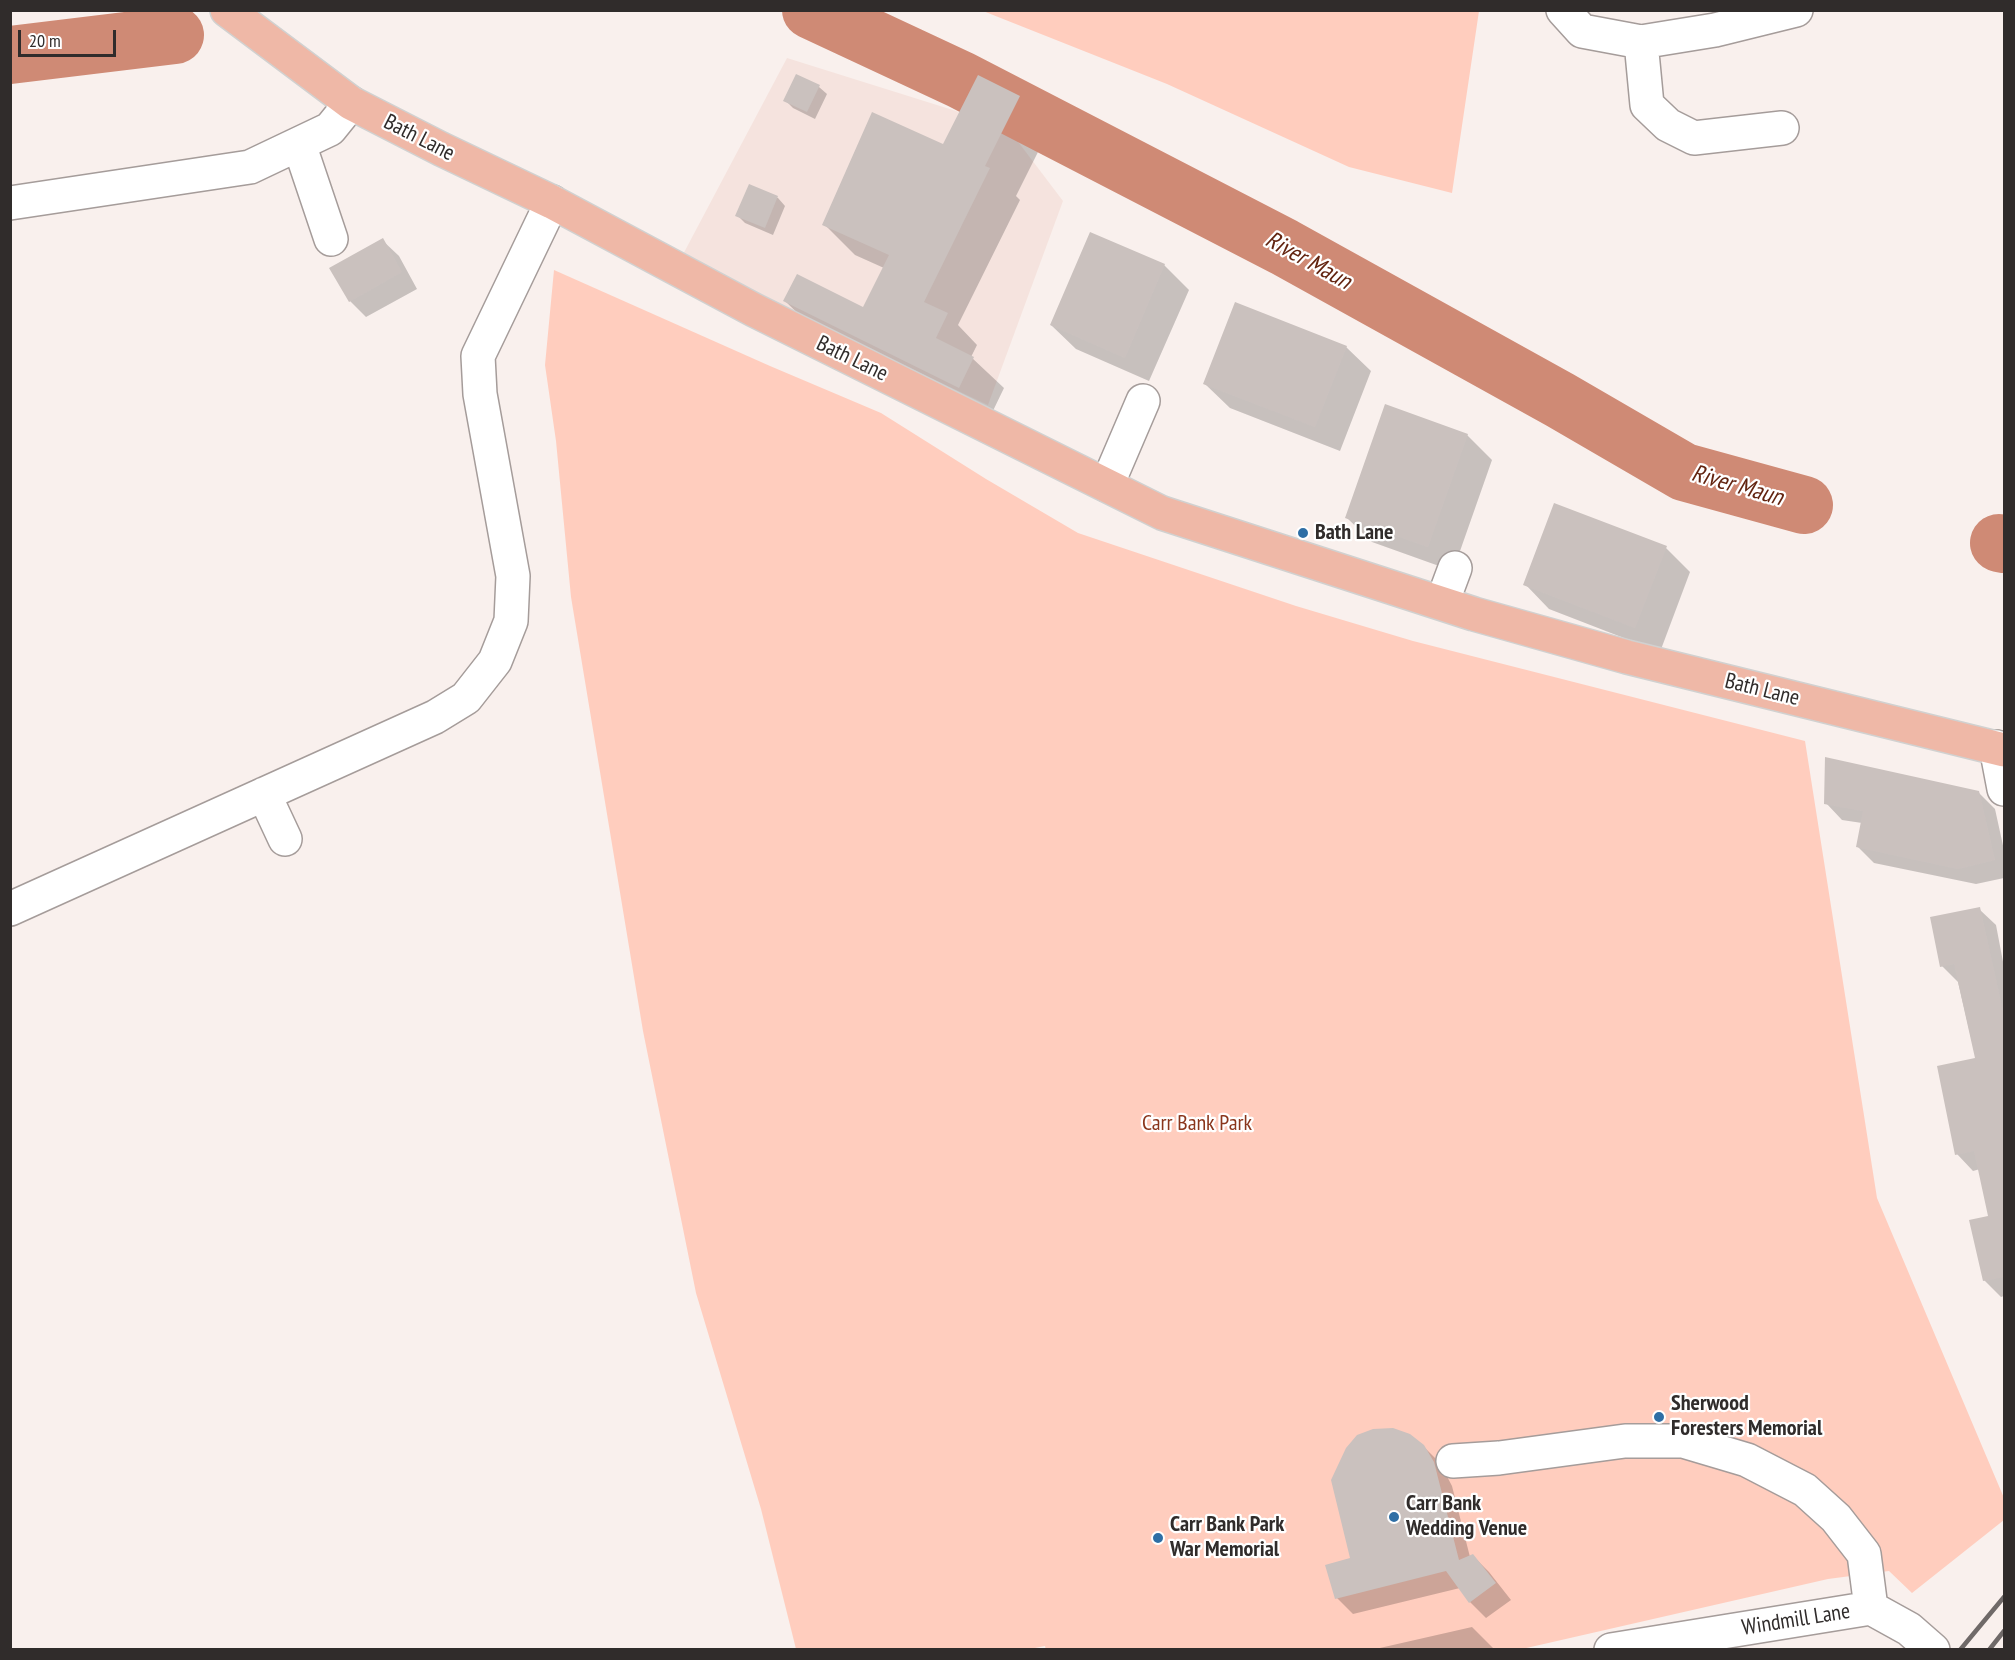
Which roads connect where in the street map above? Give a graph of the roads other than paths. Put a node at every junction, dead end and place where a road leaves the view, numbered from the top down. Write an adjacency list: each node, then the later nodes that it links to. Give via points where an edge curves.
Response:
1 (227, 10): 5 (main road, Bath Lane)
2 (1563, 10): 4 (street, via 1582,31)
3 (1796, 10): 4 (street, via 1715,30)
4 (1641, 42): 6 (street, via 1647,105 1668,125 1694,138)
5 (351, 103): 7 (street, via 330,129); 8 (main road, Bath Lane)
6 (1782, 128)
7 (298, 144): 9 (street, via 250,167); 10 (street)
8 (552, 202): 12 (main road, Bath Lane, via 754,310); 17 (street, via 478,356 480,394 513,576 511,621 495,661 466,698 435,717)
9 (10, 203)
10 (331, 239)
11 (1143, 401): 12 (street)
12 (1107, 485): 14 (main road, Bath Lane, via 1162,513)
13 (1455, 567): 14 (street)
14 (1442, 603): 15 (main road, Bath Lane, via 1627,657)
15 (2000, 748): 16 (street)
16 (2004, 789)
17 (264, 794): 18 (street); 19 (street)
18 (285, 839)
19 (10, 909)
20 (1453, 1461): 21 (street, via 1625,1441 1683,1441 1747,1460 1804,1490 1836,1518 1864,1554)
21 (1871, 1608): 22 (street, Windmill Lane); 23 (street, Windmill Lane)
22 (1921, 1639)
23 (1611, 1650)

